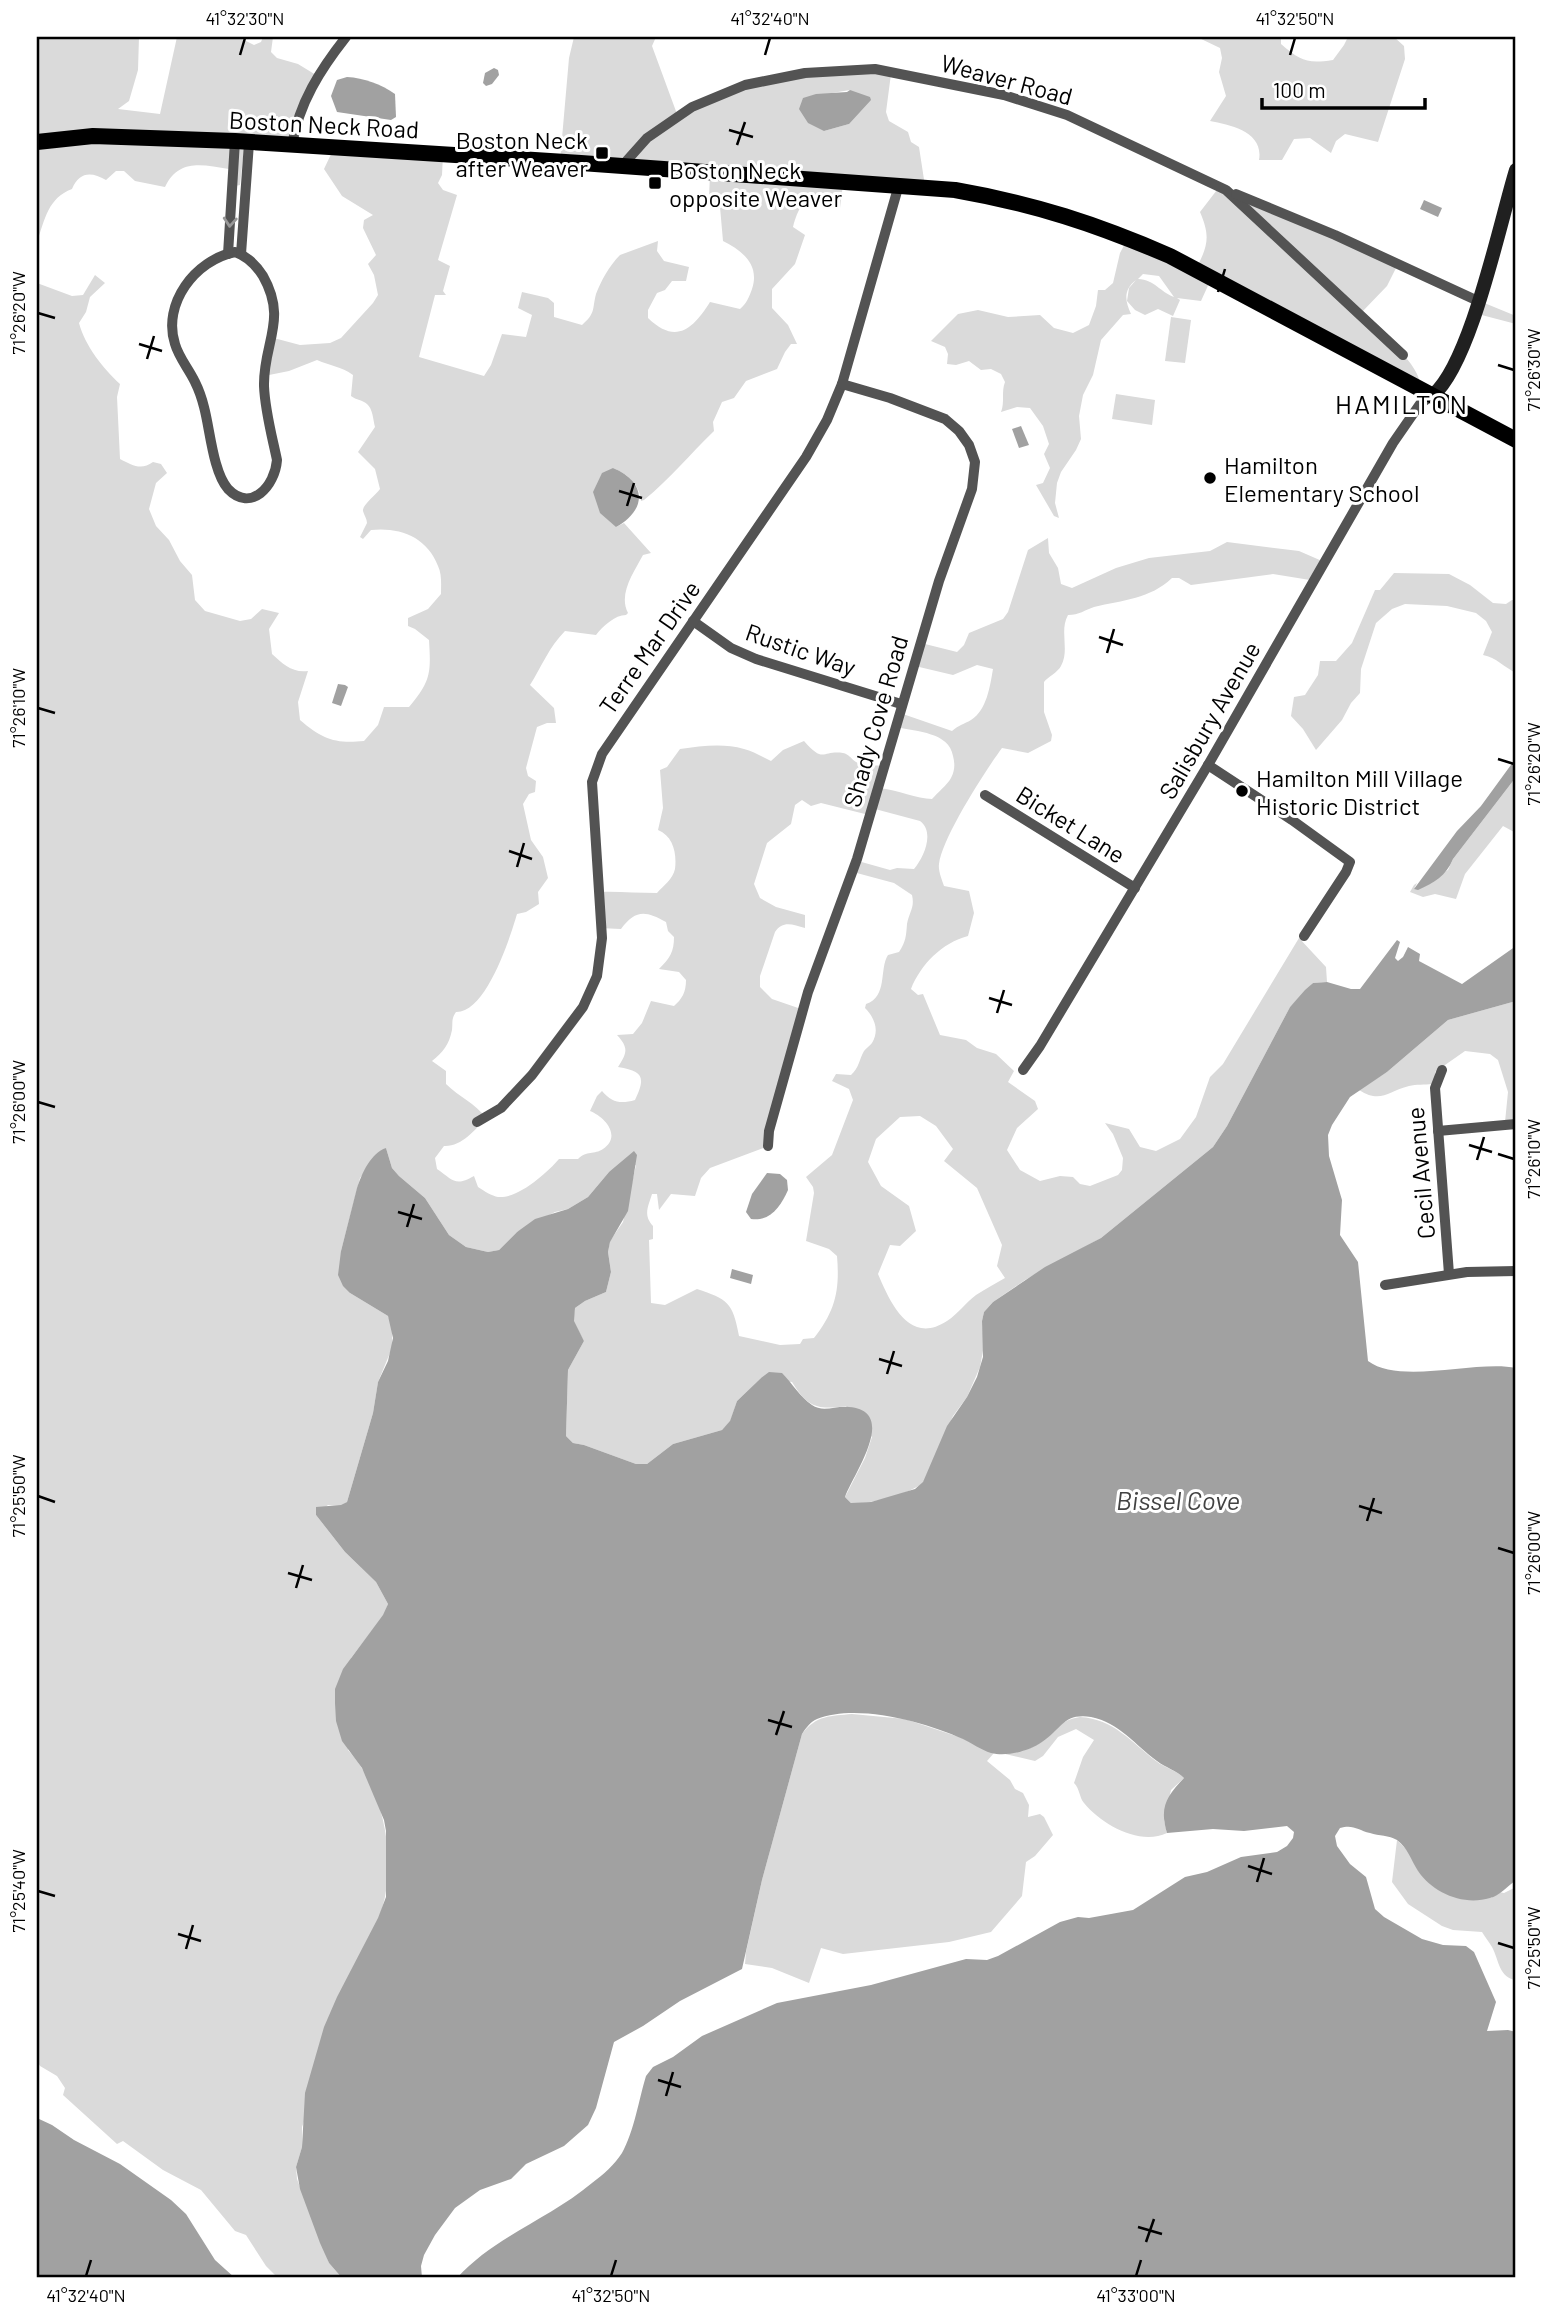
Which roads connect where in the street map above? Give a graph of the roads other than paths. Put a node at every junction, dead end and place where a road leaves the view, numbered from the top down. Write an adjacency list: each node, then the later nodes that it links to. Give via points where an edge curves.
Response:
1 (346, 37): 4 (street, via 313,85)
2 (37, 142): 3 (main road, Boston Neck Road, via 93,136)
3 (242, 142): 4 (main road, Boston Neck Road); 7 (street); 8 (street)
4 (292, 145): 5 (main road, Boston Neck Road)
5 (621, 166): 9 (main road, Boston Neck Road); 10 (street, Weaver Road, via 647,138 692,107 745,85 805,73 875,69 1004,95 1067,115)
6 (1516, 170): 13 (street)
7 (232, 186): 8 (street); 11 (street, one-way to 11)
8 (246, 186): 12 (street)
9 (898, 188): 15 (street, Terre Mar Drive); 16 (main road, Boston Neck Road, via 955,190 1010,200 1123,235)
10 (1226, 190): 13 (street, Weaver Road); 14 (street, Weaver Road)
11 (228, 254): 12 (street); 12 (street, via 205,266 183,288 174,309 173,333 201,397 219,474 230,491 246,497 267,488 276,472 264,386 275,317 267,283)
12 (241, 254)
13 (1478, 301): 16 (street, via 1451,374)
14 (1403, 355)
15 (842, 383): 18 (street, Terre Mar Drive, via 806,457); 19 (street, Shady Cove Road, via 945,419 969,445 975,462 972,488)
16 (1433, 395): 17 (main road, Boston Neck Road); 20 (street, Salisbury Avenue, via 1420,404 1393,443)
17 (1516, 440)
18 (693, 621): 19 (street, Rustic Way, via 756,659); 26 (street, Terre Mar Drive, via 608,744 593,782 602,938 597,976 583,1007 532,1075 501,1108)
19 (901, 704): 29 (street, Shady Cove Road, via 857,859 808,992)
20 (1208, 765): 22 (street, Salisbury Avenue); 23 (street, via 1350,862)
21 (985, 795): 22 (street, Bicket Lane)
22 (1135, 888): 24 (street, Salisbury Avenue)
23 (1304, 936)
24 (1023, 1070)
25 (1442, 1070): 28 (street, Cecil Avenue, via 1434,1088)
26 (477, 1122)
27 (1516, 1124): 28 (street)
28 (1438, 1131): 31 (street, Cecil Avenue)
29 (768, 1146)
30 (1516, 1271): 31 (street)
31 (1449, 1274): 32 (street)
32 (1385, 1285)

